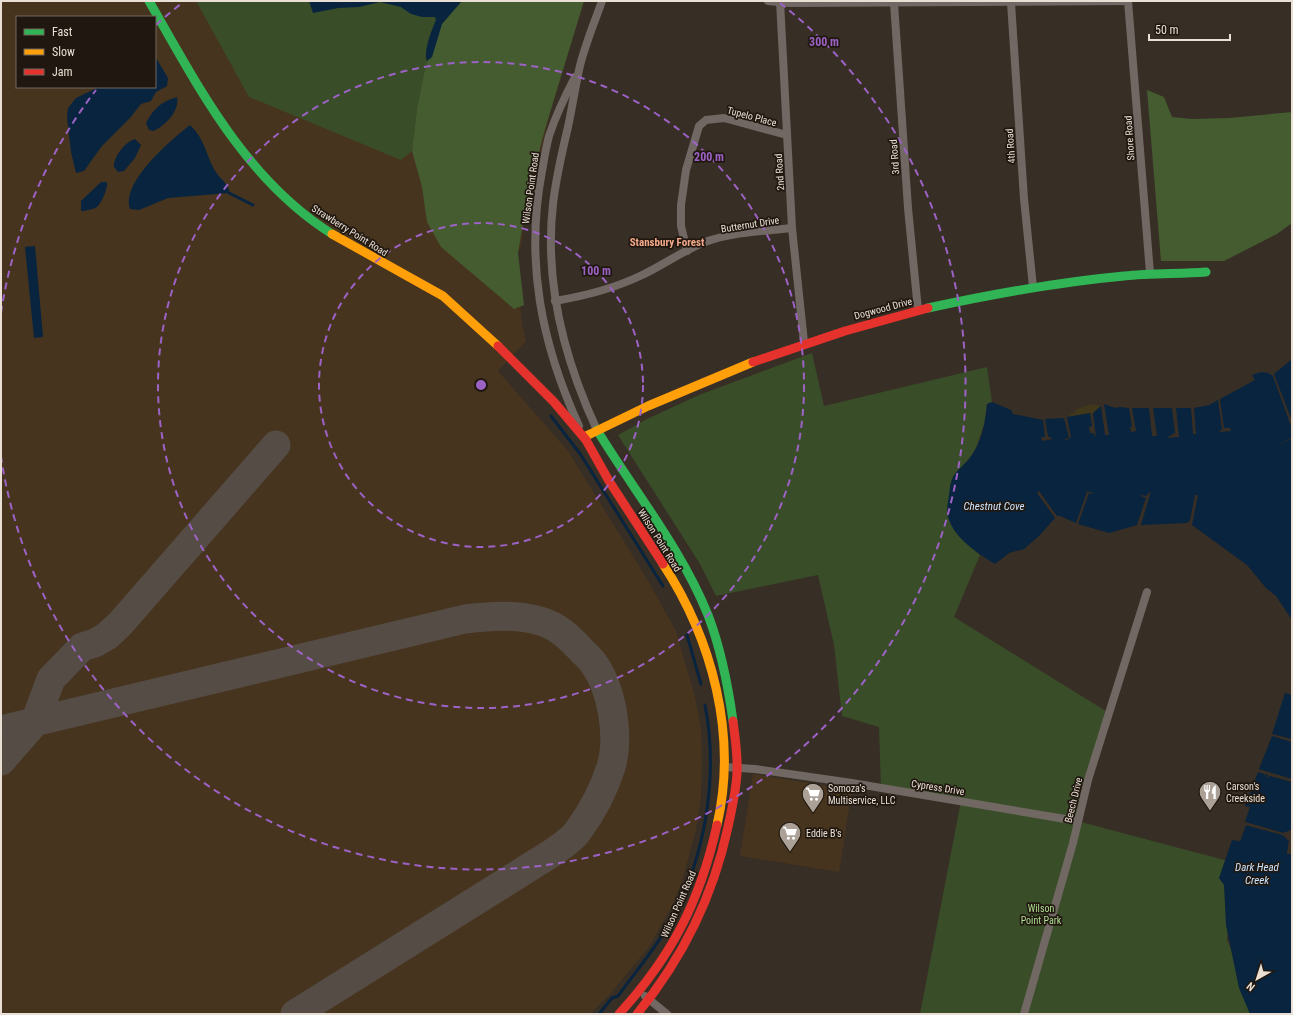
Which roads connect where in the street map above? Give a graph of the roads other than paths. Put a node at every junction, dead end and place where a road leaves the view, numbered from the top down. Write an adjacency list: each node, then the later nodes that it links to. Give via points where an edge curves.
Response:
1 (148, 1): 20 (street, Strawberry Point Road, via 235,144 274,188 315,223 443,296 551,399)
2 (602, 1): 9 (street, Wilson Point Road)
3 (768, 1): 5 (street)
4 (1128, 1): 7 (street); 14 (street, Shore Road)
5 (779, 2): 6 (street); 10 (street, 2nd Road)
6 (899, 2): 8 (street); 17 (street, 3rd Road, via 908,208)
7 (1023, 2): 8 (street)
8 (1011, 3): 15 (street, 4th Road, via 1023,192)
9 (579, 69): 16 (street, Wilson Point Road, via 552,205 550,262); 20 (street, Wilson Point Road, via 549,136 535,212 534,239 536,282 546,330 566,394)
10 (787, 135): 11 (street, 2nd Road); 12 (street, Tupelo Place, via 724,118 706,120 699,126 686,170 681,205 681,226)
11 (792, 228): 12 (street, Butternut Drive, via 751,232 707,242); 18 (street, 2nd Road)
12 (687, 251): 16 (street, Butternut Drive, via 618,286)
13 (1206, 272): 14 (street, Dogwood Drive)
14 (1150, 274): 15 (street, Dogwood Drive)
15 (1033, 287): 17 (street, Dogwood Drive)
16 (555, 301): 19 (street, Wilson Point Road, via 567,356)
17 (918, 310): 18 (street, Dogwood Drive)
18 (804, 342): 19 (street, Dogwood Drive, via 693,385)
19 (597, 430): 20 (street, Dogwood Drive); 23 (street, Wilson Point Road, via 684,568 707,613 723,662 734,729)
20 (584, 437): 22 (street, Wilson Point Road, via 685,601 700,634 717,693 724,744)
21 (1146, 592): 24 (street, Beech Drive)
22 (724, 767): 23 (street, Cypress Drive); 25 (street, Wilson Point Road, via 715,831 696,895 666,955)
23 (737, 767): 24 (street, Cypress Drive); 26 (street, Wilson Point Road, via 726,837 711,891 686,945)
24 (1077, 820): 30 (street, Beech Drive, via 1073,844)
25 (640, 992): 26 (street); 27 (street, Wilson Point Road)
26 (650, 1000): 28 (street, Wilson Point Road); 29 (street)
27 (619, 1014)
28 (637, 1014)
29 (667, 1014)
30 (1024, 1014)

